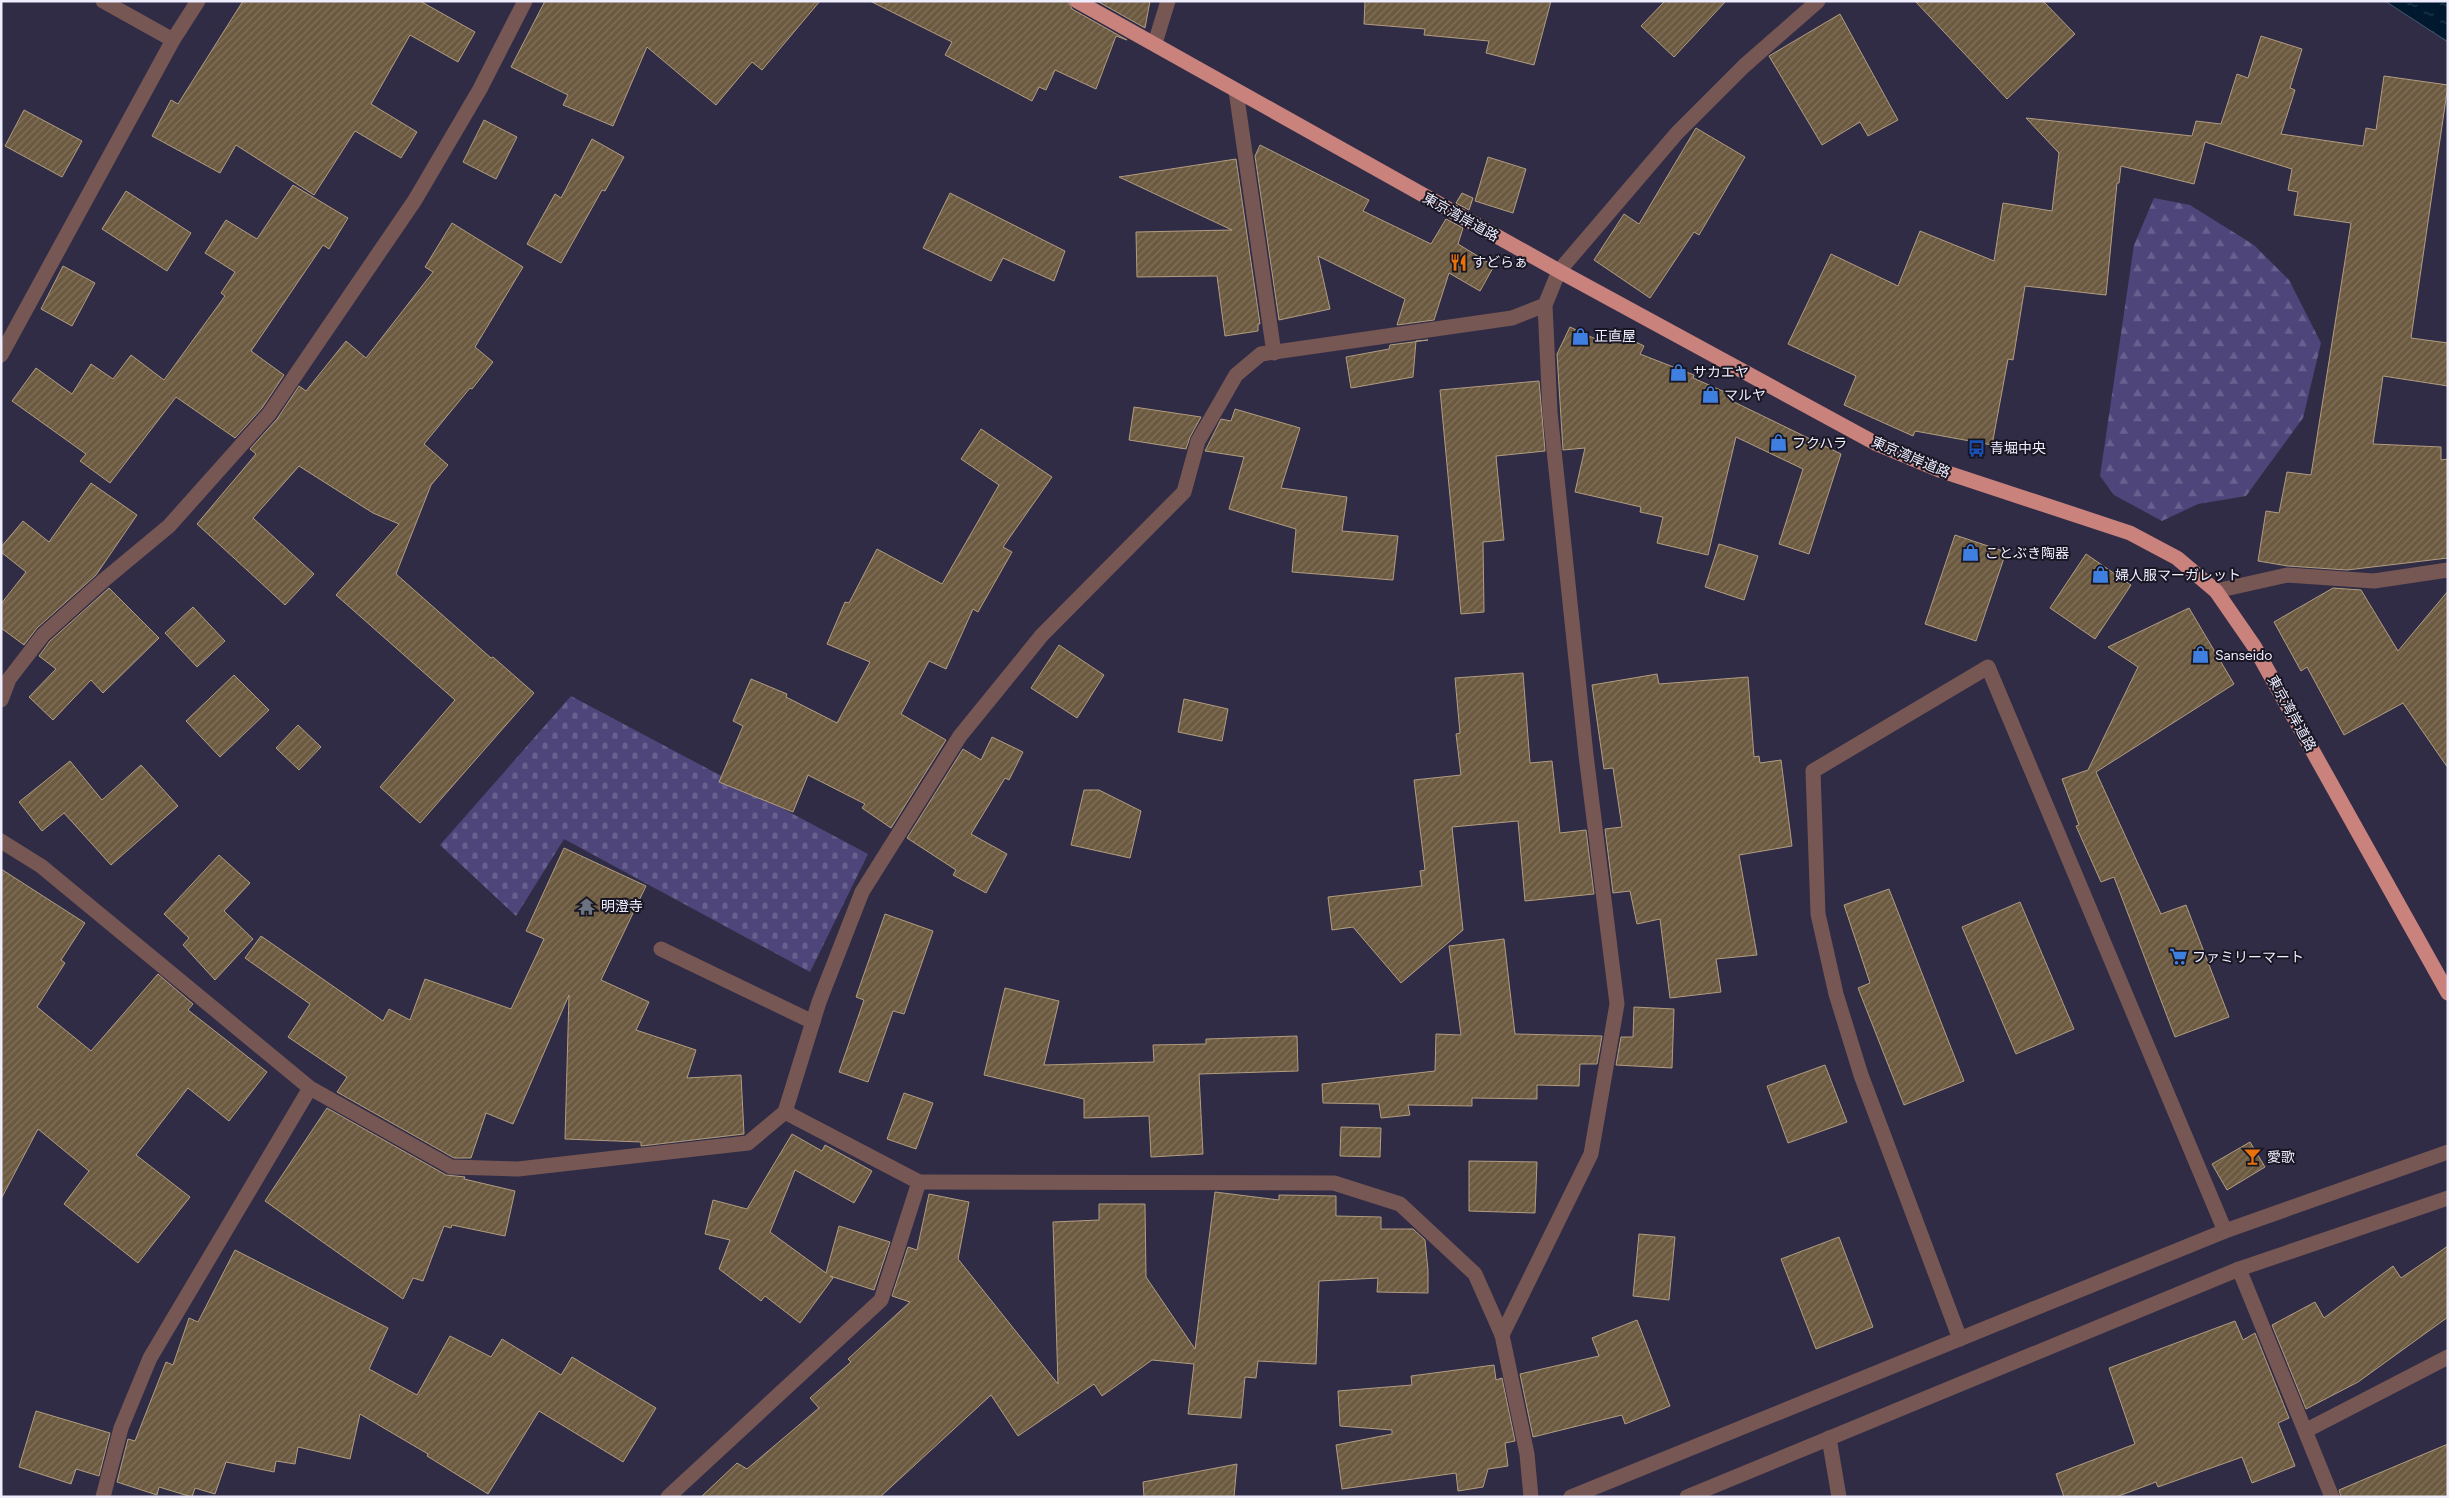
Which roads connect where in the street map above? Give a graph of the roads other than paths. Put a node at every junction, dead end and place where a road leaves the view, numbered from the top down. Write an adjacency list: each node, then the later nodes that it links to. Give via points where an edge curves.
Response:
1 (103, 1): 7 (street)
2 (198, 1): 7 (street)
3 (525, 1): 16 (street, via 480,88 415,200 269,414 169,526 43,635 9,679)
4 (1077, 1): 8 (highway, 東京湾岸道路)
5 (1168, 1): 8 (street)
6 (1818, 1): 10 (street, via 1744,66 1677,133)
7 (173, 40): 13 (street)
8 (1155, 44): 9 (highway, 東京湾岸道路)
9 (1236, 91): 10 (highway, 東京湾岸道路); 12 (street)
10 (1559, 272): 11 (street); 15 (highway, 東京湾岸道路, via 1875,443 1942,471 2130,533 2177,558)
11 (1545, 306): 12 (street, via 1512,318); 28 (street, via 1550,412 1586,755 1617,1004 1591,1154)
12 (1274, 353): 20 (street, via 1261,354 1236,374 1198,440 1184,492 1042,635 960,736 862,892)
13 (1, 355)
14 (2448, 570): 15 (street, via 2374,581 2287,575)
15 (2216, 591): 19 (highway, 東京湾岸道路, via 2254,646)
16 (1, 700)
17 (1, 841): 21 (street, via 41,866)
18 (661, 948): 20 (street)
19 (2448, 993)
20 (813, 1022): 22 (street)
21 (310, 1088): 22 (street, via 450,1167 518,1169 748,1144); 33 (street, via 150,1358 121,1428)
22 (785, 1112): 24 (street)
23 (2448, 1152): 26 (street)
24 (919, 1182): 28 (street, via 1334,1183 1400,1204 1475,1274); 34 (street, via 880,1300)
25 (2448, 1198): 27 (street)
26 (2226, 1231): 29 (street); 29 (street, via 1988,667 1813,771 1818,914 1836,994 1861,1075)
27 (2239, 1269): 31 (street); 32 (street)
28 (1502, 1335): 35 (street, via 1526,1454)
29 (1960, 1339): 36 (street)
30 (2448, 1357): 31 (street)
31 (2305, 1431): 39 (street)
32 (1829, 1438): 37 (street); 38 (street)
33 (103, 1497)
34 (668, 1497)
35 (1531, 1497)
36 (1571, 1497)
37 (1686, 1497)
38 (1839, 1497)
39 (2332, 1497)

